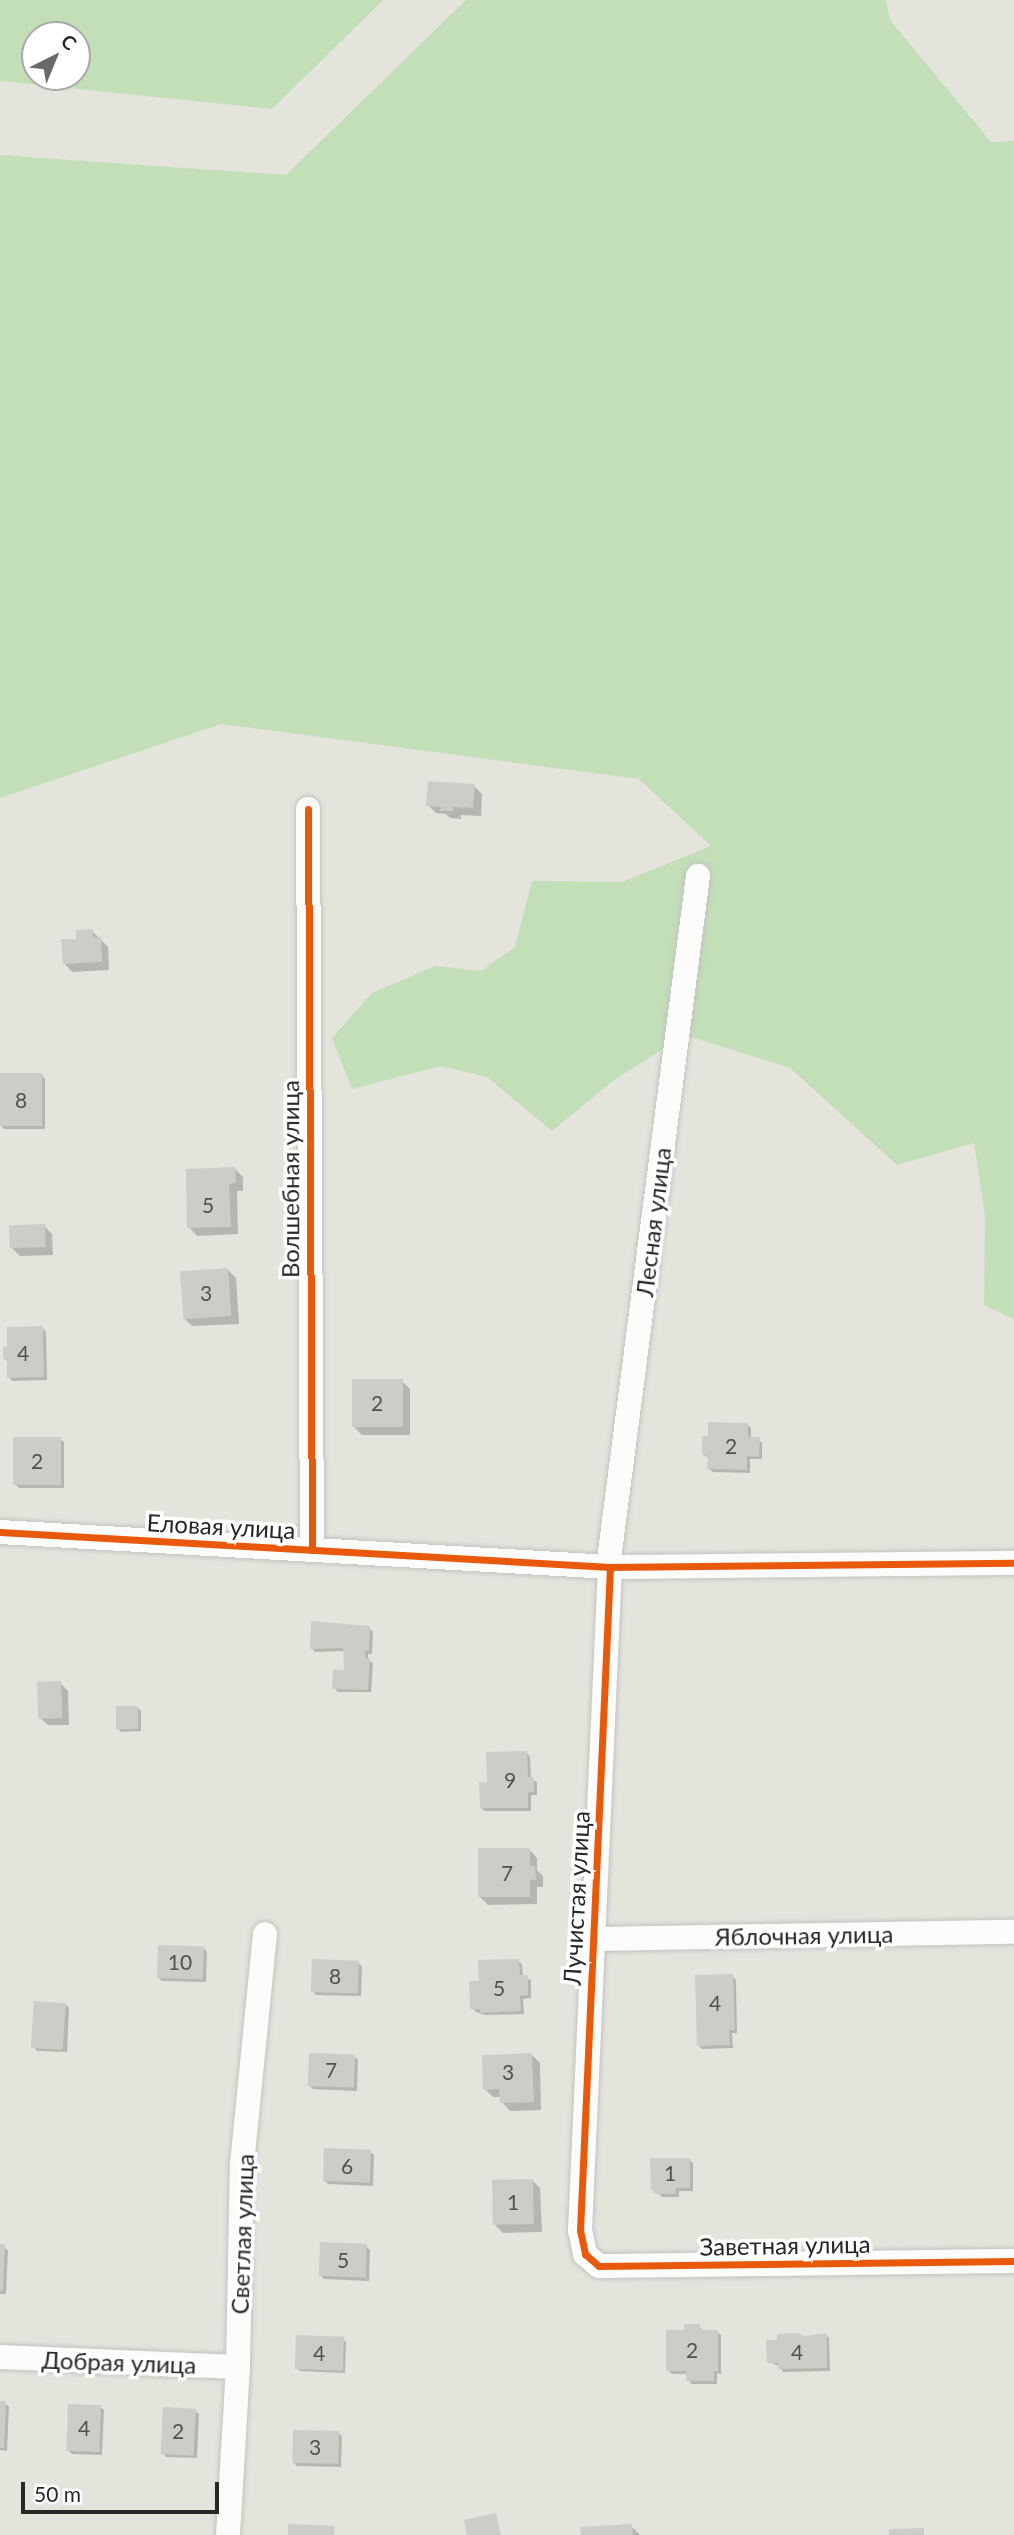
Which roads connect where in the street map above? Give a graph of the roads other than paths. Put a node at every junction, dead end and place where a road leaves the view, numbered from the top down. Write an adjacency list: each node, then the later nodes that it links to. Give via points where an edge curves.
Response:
1 (308, 809): 4 (street, Волшебная улица)
2 (698, 876): 6 (street, Лесная улица)
3 (0, 1532): 4 (street, Еловая улица)
4 (312, 1550): 6 (street, Еловая улица)
5 (1014, 1563): 6 (street, Еловая улица)
6 (609, 1567): 9 (street, Лучистая улица)
7 (1014, 1932): 9 (street, Яблочная улица)
8 (265, 1934): 13 (street, Светлая улица, via 242,2164)
9 (593, 1939): 10 (street, Лучистая улица)
10 (580, 2230): 11 (street, Заветная улица, via 585,2255 599,2266)
11 (1014, 2261)
12 (0, 2357): 13 (street, Добрая улица)
13 (238, 2367): 14 (street, Светлая улица)
14 (228, 2535)

